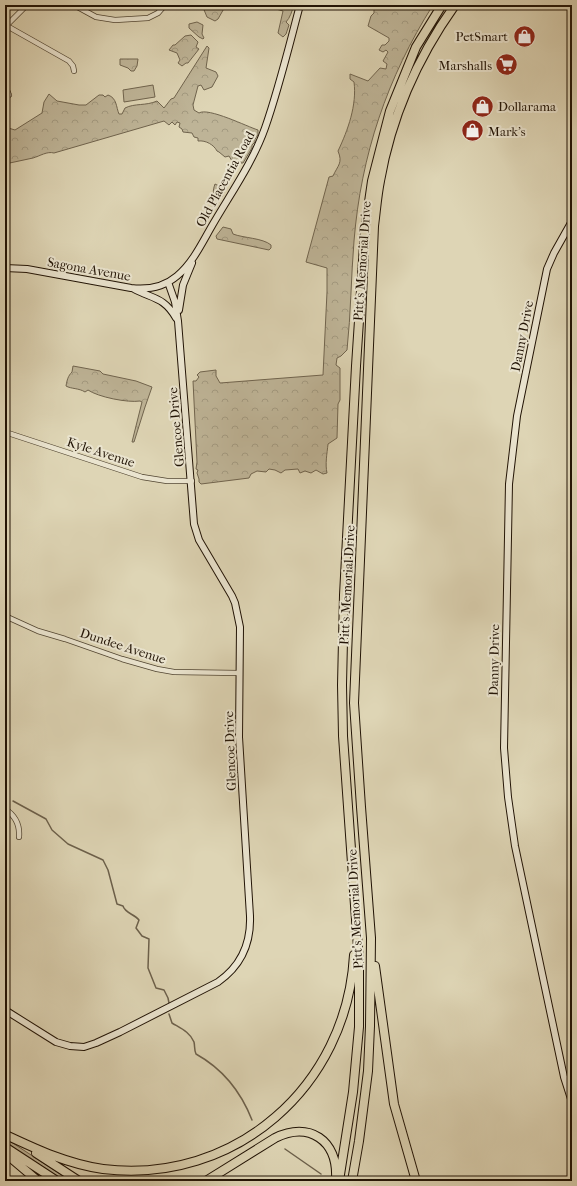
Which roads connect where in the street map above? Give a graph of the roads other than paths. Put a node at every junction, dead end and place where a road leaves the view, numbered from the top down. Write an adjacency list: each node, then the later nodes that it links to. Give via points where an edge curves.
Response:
1 (27, 5): 7 (street)
2 (74, 5): 3 (street, via 96,17 115,20 148,18 158,14)
3 (165, 5)
4 (300, 5): 12 (street, Old Placentia Road, via 265,130 238,182)
5 (442, 5): 23 (highway, Pitt's Memorial Drive, via 416,47 390,111 372,181 365,230 356,366 342,685 343,736)
6 (455, 5): 24 (highway, Pitt's Memorial Drive, via 425,52 397,117 380,180 374,226 354,703)
7 (6, 27): 8 (street, via 69,61)
8 (74, 71)
9 (5, 86): 10 (street)
10 (9, 95)
11 (572, 221): 26 (street, Danny Drive, via 545,277 517,416 509,484 504,748 515,846)
12 (194, 256): 14 (street, Old Placentia Road, via 184,270); 16 (street, via 181,293)
13 (5, 268): 15 (street, Sagona Avenue, via 27,269)
14 (168, 282): 15 (street, Sagona Avenue, via 150,288); 16 (street, Glencoe Drive, via 174,297)
15 (131, 288): 16 (street, via 163,302)
16 (178, 321): 18 (street, Glencoe Drive)
17 (5, 432): 18 (street, Kyle Avenue, via 142,477)
18 (192, 481): 20 (street, Glencoe Drive, via 194,518 199,540 235,603 240,627)
19 (5, 616): 20 (street, Dundee Avenue, via 38,631 152,668 174,672)
20 (239, 673): 25 (street, Glencoe Drive, via 240,743 250,925 247,945 238,963 229,974 215,984 114,1035 84,1047 56,1042)
21 (5, 809): 22 (street, via 17,821)
22 (19, 837)
23 (356, 918): 27 (highway, via 348,1000 336,1033 321,1063 299,1094 274,1120 245,1140 212,1156 175,1166 142,1170 104,1169 72,1163 44,1153); 35 (highway, Pitt's Memorial Drive, via 360,999 358,1055)
24 (371, 938): 36 (highway, Pitt's Memorial Drive, via 368,1071); 37 (highway, via 394,1104)
25 (5, 1010)
26 (572, 1102)
27 (6, 1134): 32 (highway)
28 (5, 1147): 31 (highway)
29 (5, 1153): 30 (highway)
30 (38, 1181)
31 (57, 1181)
32 (79, 1181)
33 (206, 1181): 34 (highway, via 275,1138 299,1131 314,1135 328,1145 335,1162)
34 (335, 1181)
35 (339, 1181)
36 (352, 1181)
37 (416, 1181)

